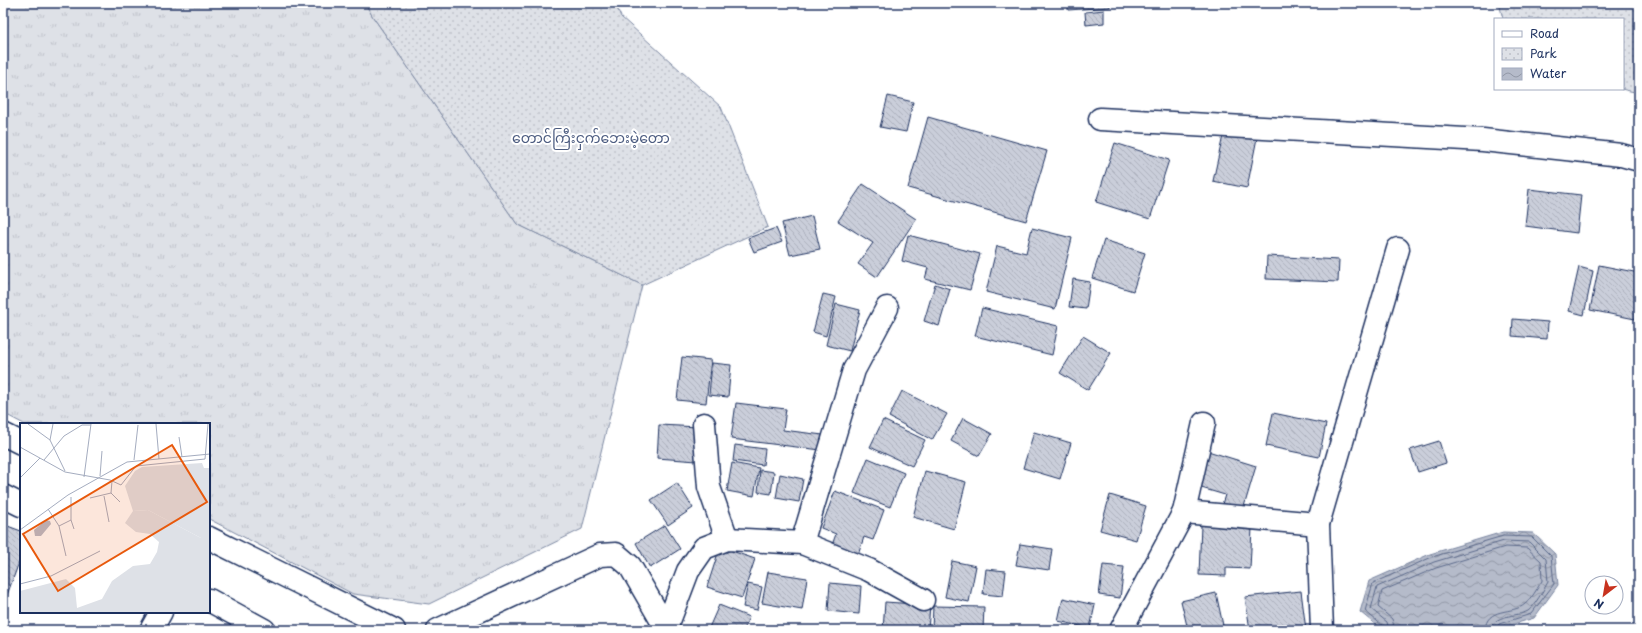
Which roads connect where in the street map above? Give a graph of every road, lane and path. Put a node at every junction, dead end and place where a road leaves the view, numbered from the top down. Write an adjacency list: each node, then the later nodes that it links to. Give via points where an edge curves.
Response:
1 (1100, 119): 2 (street, via 1483,140 1621,155)
2 (1639, 160)
3 (1398, 249): 12 (street)
4 (887, 308): 15 (street, via 854,370)
5 (1204, 423): 11 (street)
6 (704, 424): 14 (street, via 709,487)
7 (3, 434): 8 (street)
8 (20, 442)
9 (3, 496): 10 (street)
10 (20, 504)
11 (1184, 512): 12 (street); 24 (street)
12 (1318, 524): 25 (street)
13 (210, 538): 21 (street)
14 (727, 539): 15 (street); 23 (street, via 704,548 688,571)
15 (802, 544): 16 (street, via 869,570)
16 (923, 600)
17 (210, 601): 20 (street)
18 (161, 613): 19 (street)
19 (151, 630)
20 (264, 630)
21 (394, 630)
22 (438, 630): 23 (street, via 600,555 616,554 630,566)
23 (666, 630)
24 (1121, 630)
25 (1322, 630)

